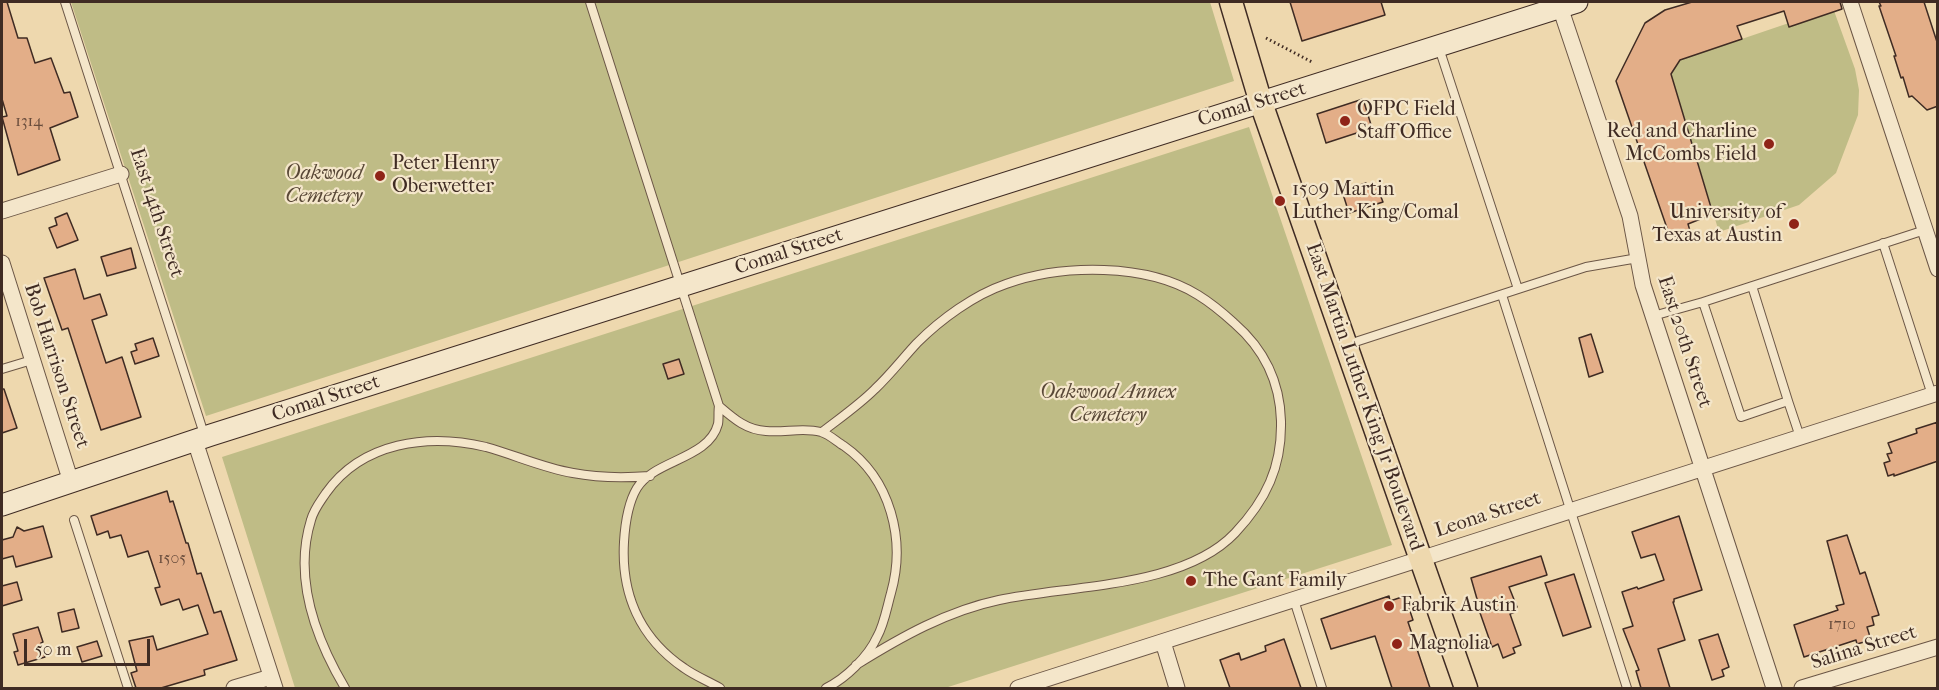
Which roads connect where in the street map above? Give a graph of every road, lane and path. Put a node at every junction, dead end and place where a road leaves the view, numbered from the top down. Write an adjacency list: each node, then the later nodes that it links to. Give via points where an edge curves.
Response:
1 (65, 2): 10 (lane, East 14th Street)
2 (590, 2): 17 (lane)
3 (1231, 2): 9 (main road, East Martin Luther King Jr Boulevard)
4 (1851, 2): 12 (street)
5 (1569, 4): 7 (street, Comal Street); 14 (street, East 20th Street, via 1630,216)
6 (1266, 38): 8 (path)
7 (1439, 46): 9 (street, Comal Street); 19 (lane)
8 (1312, 62)
9 (1261, 103): 17 (street, Comal Street); 23 (main road, East Martin Luther King Jr Boulevard)
10 (121, 174): 11 (street); 31 (lane, East 14th Street)
11 (2, 211)
12 (1925, 230): 13 (lane); 16 (street)
13 (1883, 243): 18 (lane); 26 (lane)
14 (1638, 258): 19 (lane, via 1586,267); 22 (street, East 20th Street)
15 (2, 263): 24 (street, Bob Harrison Street)
16 (1938, 268)
17 (681, 286): 28 (lane); 31 (street, Comal Street)
18 (1752, 286): 21 (lane); 27 (lane)
19 (1518, 289): 20 (lane)
20 (1502, 295): 23 (lane); 36 (lane)
21 (1703, 302): 22 (lane); 27 (lane, via 1741,417)
22 (1653, 316): 32 (street, East 20th Street)
23 (1347, 345): 38 (main road, East Martin Luther King Jr Boulevard)
24 (32, 360): 25 (lane); 34 (street, Bob Harrison Street)
25 (2, 369)
26 (1935, 394): 30 (street, Leona Street)
27 (1788, 401): 30 (lane)
28 (719, 406): 29 (lane, via 738,423 753,429); 33 (lane, via 718,425 710,439)
29 (822, 432): 42 (lane, via 862,461 886,496 893,518 897,567 891,592 877,638); 42 (lane, via 877,387 918,342 959,309 1005,284 1070,270 1133,273 1197,293 1241,329 1264,356 1277,385 1281,445 1267,492 1217,549 1194,561 1141,577 975,606 920,627)
30 (1800, 437): 32 (street, Leona Street)
31 (200, 439): 34 (street, Comal Street); 43 (street, East 14th Street)
32 (1703, 468): 36 (street, Leona Street); 54 (street, East 20th Street)
33 (650, 476): 46 (lane, via 623,478 572,473 484,447 446,442 390,447 345,470 314,510 304,562 313,616); 47 (lane, via 637,488 625,530 624,576 628,596 656,645 686,669)
34 (71, 482): 35 (street, Comal Street)
35 (2, 505)
36 (1570, 511): 38 (street, Leona Street); 53 (lane)
37 (74, 520): 44 (lane)
38 (1419, 559): 39 (street, Leona Street); 52 (main road, East Martin Luther King Jr Boulevard)
39 (1294, 600): 40 (street, Leona Street); 51 (lane)
40 (1162, 642): 49 (street, Leona Street); 50 (street)
41 (1938, 647): 55 (street, Salina Street)
42 (856, 665): 48 (lane)
43 (273, 683): 45 (street)
44 (128, 688)
45 (234, 688)
46 (345, 688)
47 (720, 688)
48 (826, 688)
49 (1023, 688)
50 (1177, 688)
51 (1322, 688)
52 (1466, 688)
53 (1627, 688)
54 (1774, 688)
55 (1802, 688)

